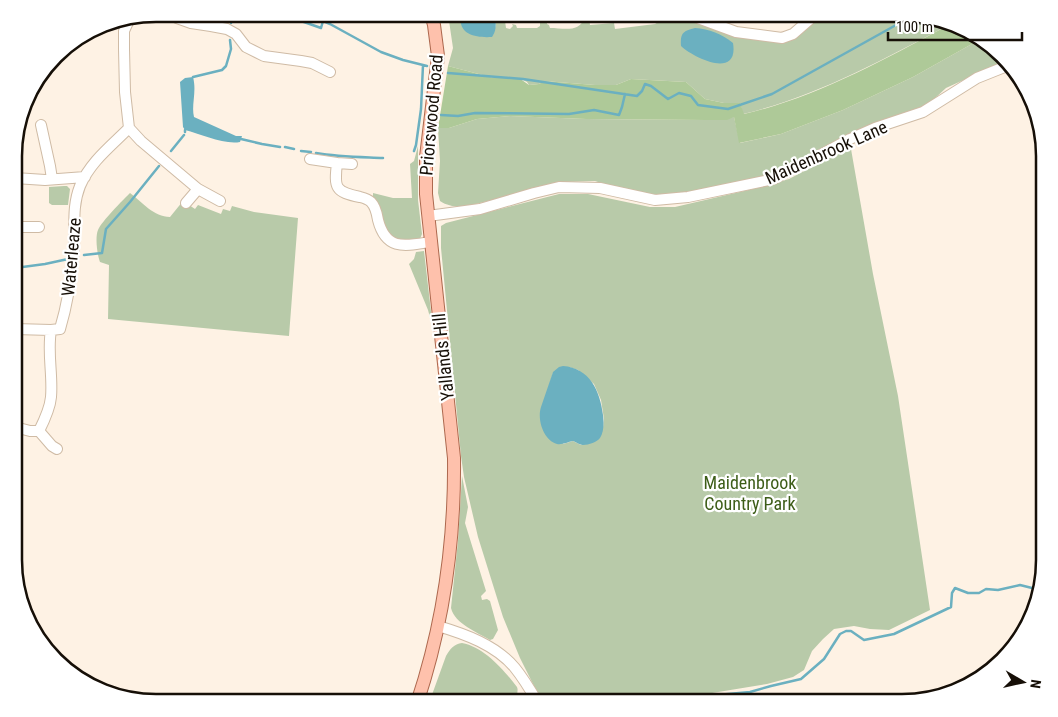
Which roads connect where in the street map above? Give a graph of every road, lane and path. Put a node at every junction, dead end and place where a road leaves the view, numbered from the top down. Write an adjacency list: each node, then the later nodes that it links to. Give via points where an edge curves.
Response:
1 (191, 23): 7 (street, via 227,29 236,34 246,47 264,56 301,61)
2 (433, 23): 19 (main road, Priorswood Road, via 438,56 426,157)
3 (712, 23): 4 (street, via 736,32 782,38 793,34)
4 (806, 23)
5 (126, 26): 9 (street, via 124,83)
6 (1002, 68): 19 (street, Maidenbrook Lane, via 977,78 923,112 850,139 774,179 688,197 655,200 600,188 559,187 480,209)
7 (330, 72)
8 (41, 125): 15 (street)
9 (129, 128): 13 (street, Waterleaze, via 97,159); 16 (street, via 141,142)
10 (310, 159): 11 (street)
11 (337, 163): 12 (street); 22 (street, via 335,179 338,188 371,202 384,236 398,245)
12 (352, 164)
13 (85, 177): 15 (street); 24 (street, Waterleaze, via 75,208 68,300 60,329)
14 (22, 179): 15 (street)
15 (52, 179)
16 (198, 189): 17 (street); 18 (street)
17 (220, 201)
18 (186, 203)
19 (428, 216): 22 (main road, Yallands Hill)
20 (22, 227): 21 (street, Waterleaze)
21 (40, 227)
22 (430, 242): 28 (main road, Yallands Hill, via 454,458 451,541)
23 (22, 329): 24 (street)
24 (51, 330): 26 (street, via 51,399)
25 (23, 429): 26 (street)
26 (39, 431): 27 (street)
27 (57, 449)
28 (438, 626): 29 (main road, Yallands Hill); 30 (street, via 491,647 514,666)
29 (420, 694)
30 (533, 694)

